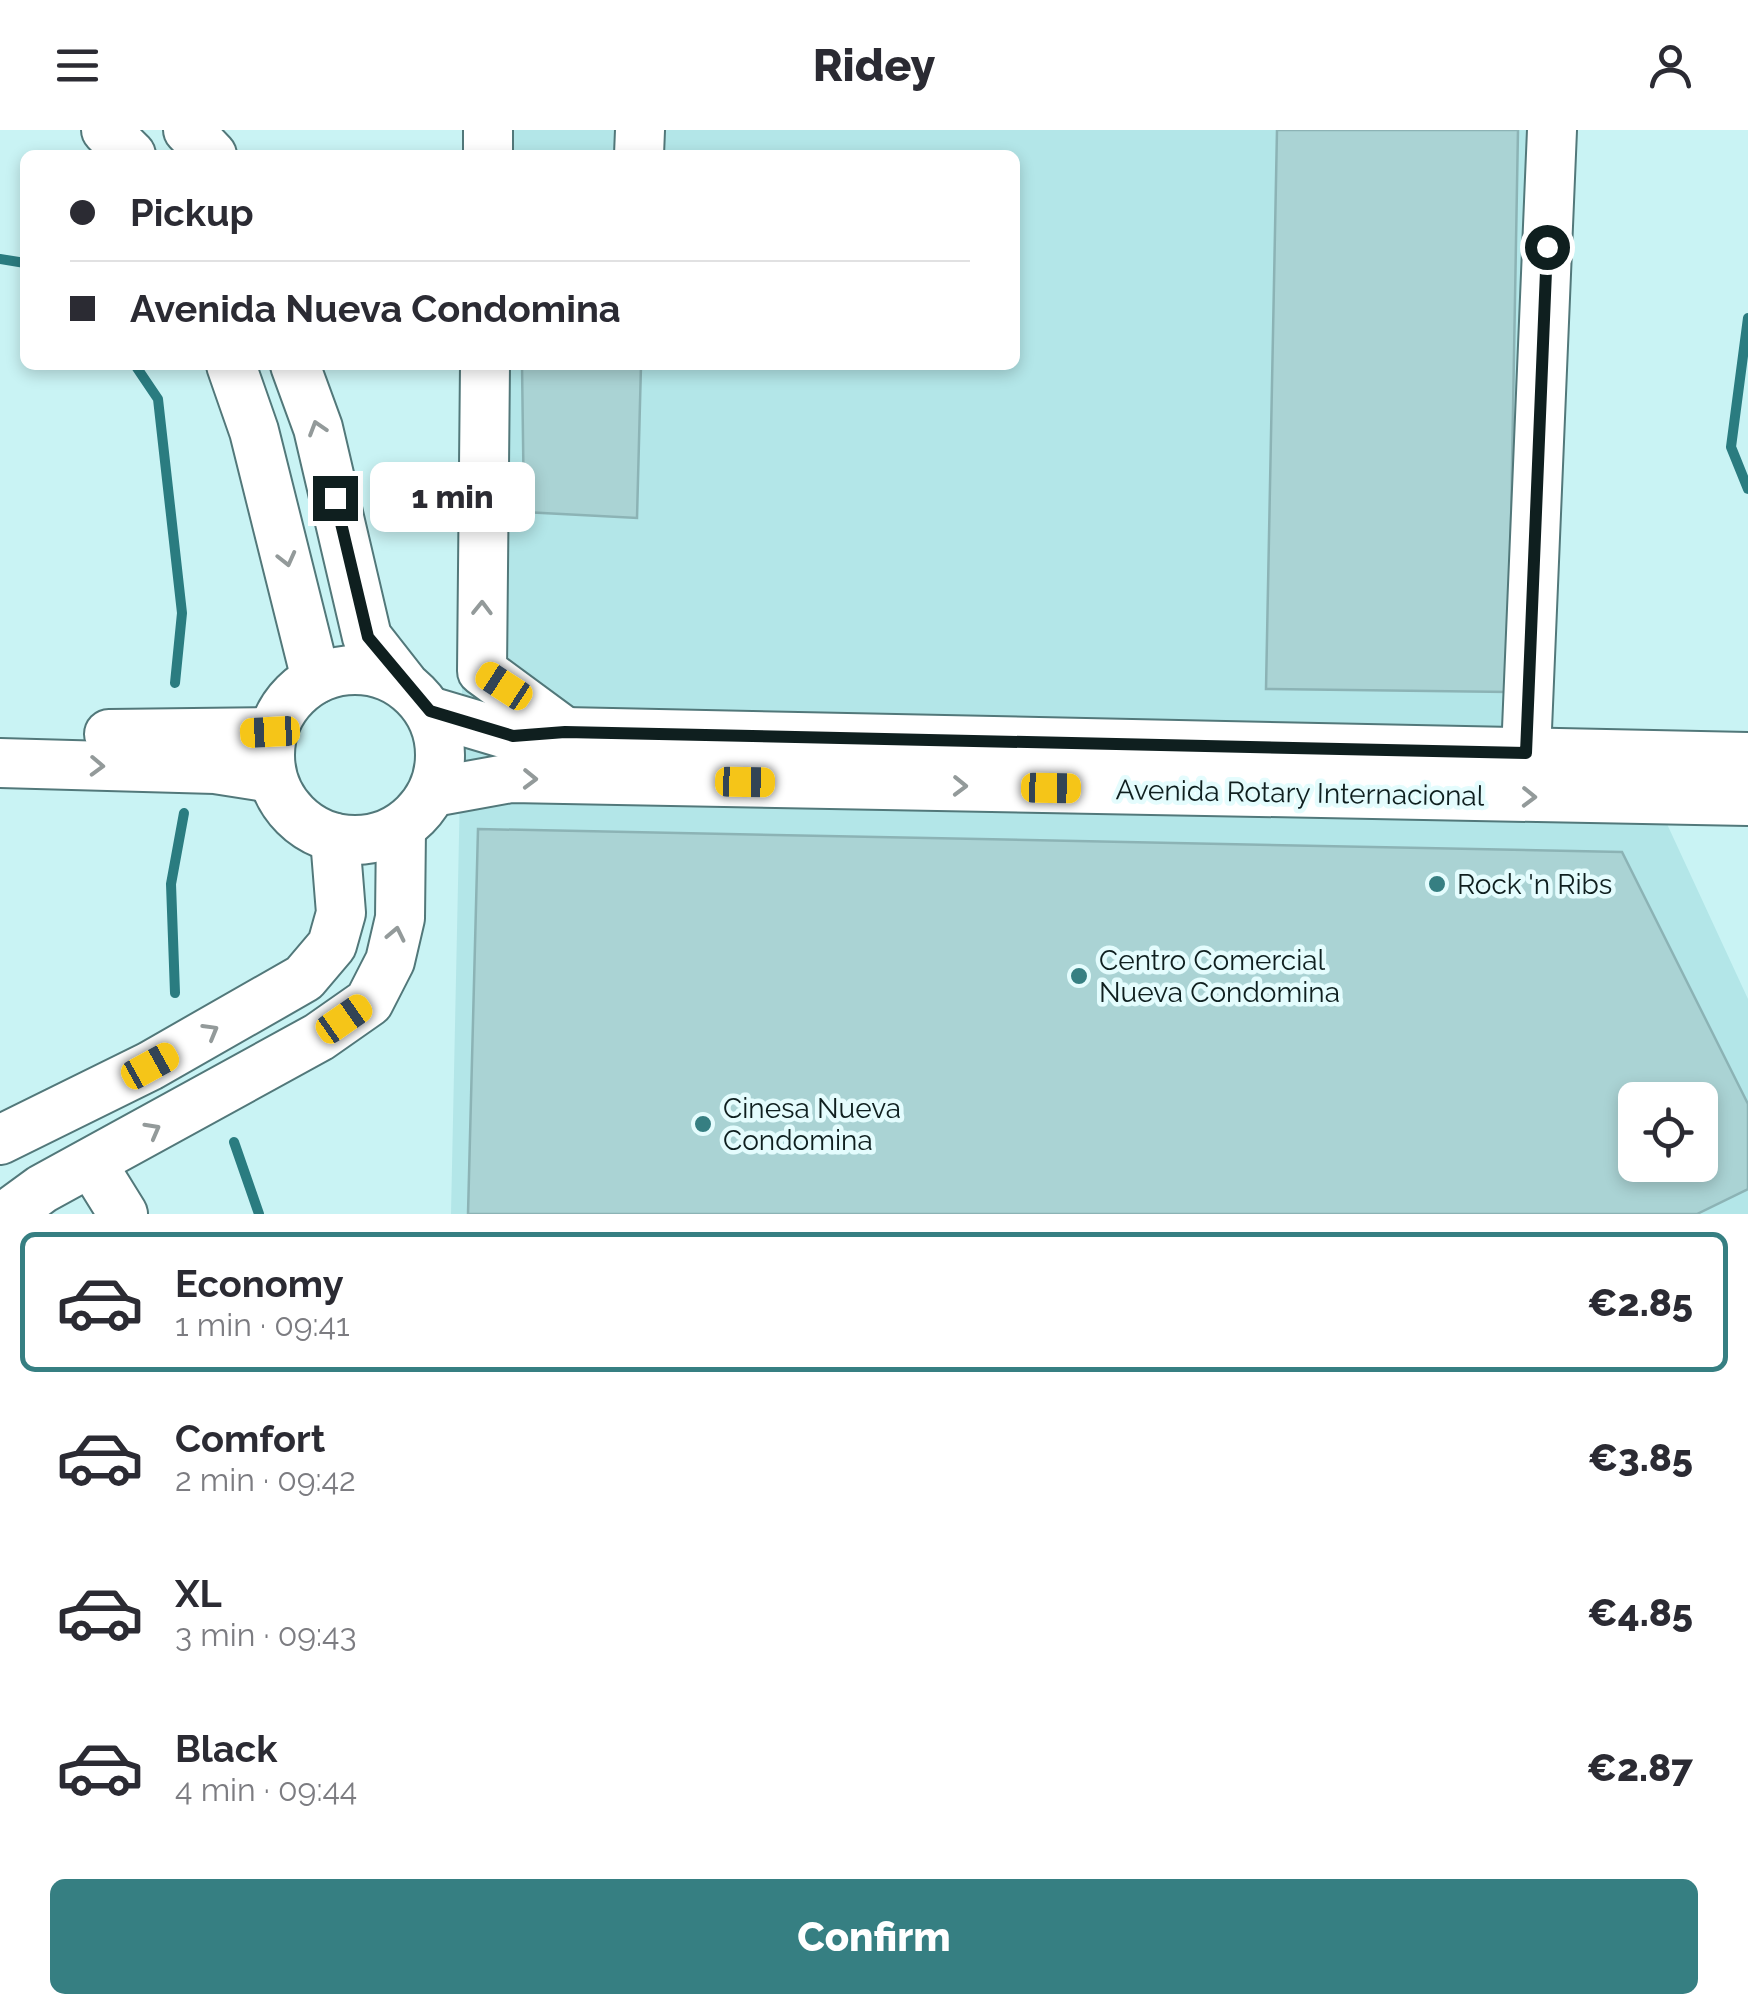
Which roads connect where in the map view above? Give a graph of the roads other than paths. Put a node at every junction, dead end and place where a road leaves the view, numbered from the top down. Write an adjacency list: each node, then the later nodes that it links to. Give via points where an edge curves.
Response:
1 (106, 130): 4 (street)
2 (188, 130): 5 (street)
3 (1552, 130): 14 (street)
4 (126, 150)
5 (207, 150)
6 (233, 370): 9 (street, one-way to 9)
7 (298, 370): 10 (street, one-way to 7, via 368,637)
8 (485, 370): 12 (street, one-way to 8, via 482,671)
9 (316, 679): 10 (street, via 345,670 382,673); 15 (street, via 295,694)
10 (416, 697): 12 (street, Avenida Rotary Internacional, via 513,736); 20 (street, via 442,751)
11 (0, 732): 15 (street, via 212,736)
12 (565, 732): 13 (street, Avenida Rotary Internacional)
13 (904, 740): 14 (street, Avenida Rotary Internacional); 18 (street, via 893,767)
14 (1526, 753): 19 (street, Avenida Rotary Internacional)
15 (271, 755): 17 (street, one-way to 15, via 215,770); 23 (street, via 276,791 299,820)
16 (1748, 757): 19 (street, Avenida Rotary Internacional)
17 (0, 763)
18 (823, 784): 19 (street, Avenida Rotary Internacional, one-way to 19); 20 (street, Avenida Rotary Internacional, one-way to 18, via 511,778)
19 (1649, 785): 21 (street, Avenida Rotary Internacional)
20 (434, 792): 22 (street)
21 (1748, 801)
22 (401, 829): 23 (street, via 360,842); 25 (street, one-way to 22, via 369,1002 390,960 400,918)
23 (335, 838): 24 (street, one-way to 23, via 150,1066 304,978 332,945 341,912)
24 (0, 1140)
25 (92, 1164): 26 (street); 27 (street)
26 (8, 1214)
27 (122, 1214)

